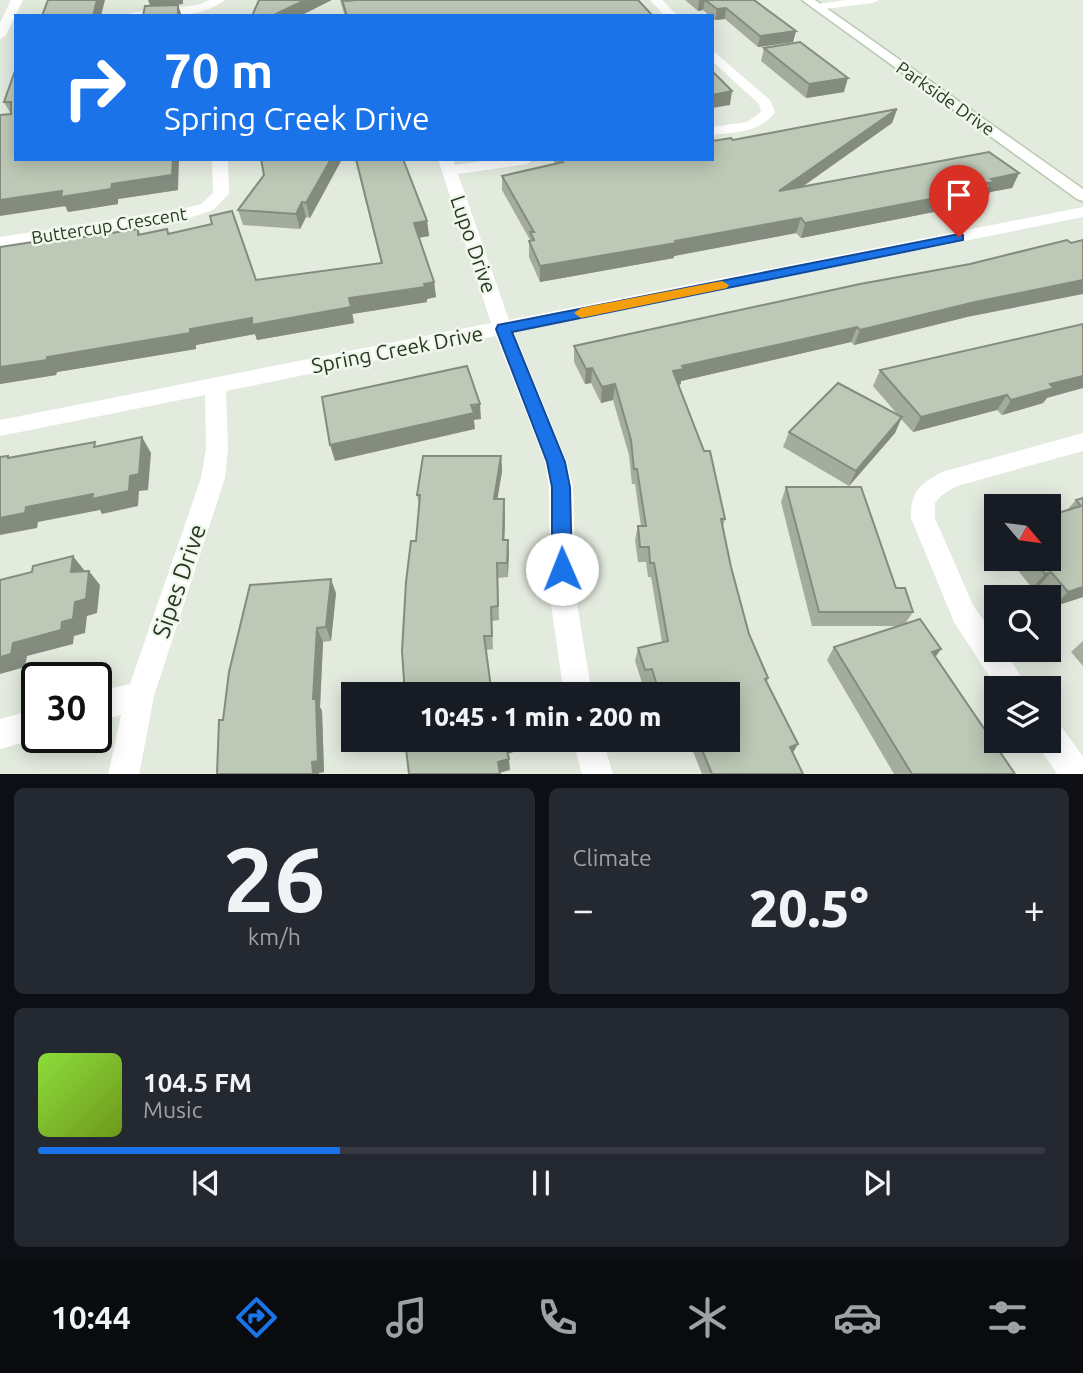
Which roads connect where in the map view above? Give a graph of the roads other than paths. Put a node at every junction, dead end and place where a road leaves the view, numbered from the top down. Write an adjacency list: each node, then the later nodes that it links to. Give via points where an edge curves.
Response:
1 (17, 0): 8 (street)
2 (219, 0): 6 (street, via 200,8)
3 (656, 0): 7 (street)
4 (873, 0): 5 (street)
5 (813, 4): 14 (street, Parkside Drive)
6 (148, 14)
7 (670, 14)
8 (5, 30)
9 (714, 56): 10 (street, via 765,103 768,112 758,123)
10 (714, 131)
11 (220, 161): 16 (street, Buttercup Crescent, via 221,194 207,207)
12 (500, 161): 13 (street)
13 (447, 165): 17 (street, Lupo Drive)
14 (1083, 196)
15 (1083, 212): 17 (street, Spring Creek Drive)
16 (0, 242)
17 (503, 329): 18 (street, Spring Creek Drive); 22 (street, Lupo Drive, via 559,474 563,597)
18 (215, 385): 19 (street, Spring Creek Drive); 23 (street, Sipes Drive, via 218,449 213,478)
19 (0, 428)
20 (1083, 442): 21 (street, via 950,479 923,500 923,518 963,613)
21 (1006, 676)
22 (576, 682)
23 (140, 696): 24 (street); 29 (street, Sipes Drive)
24 (112, 703)
25 (21, 728): 26 (street)
26 (0, 734)
27 (591, 752): 30 (street)
28 (1061, 752): 31 (street)
29 (123, 774)
30 (598, 774)
31 (1076, 774)

